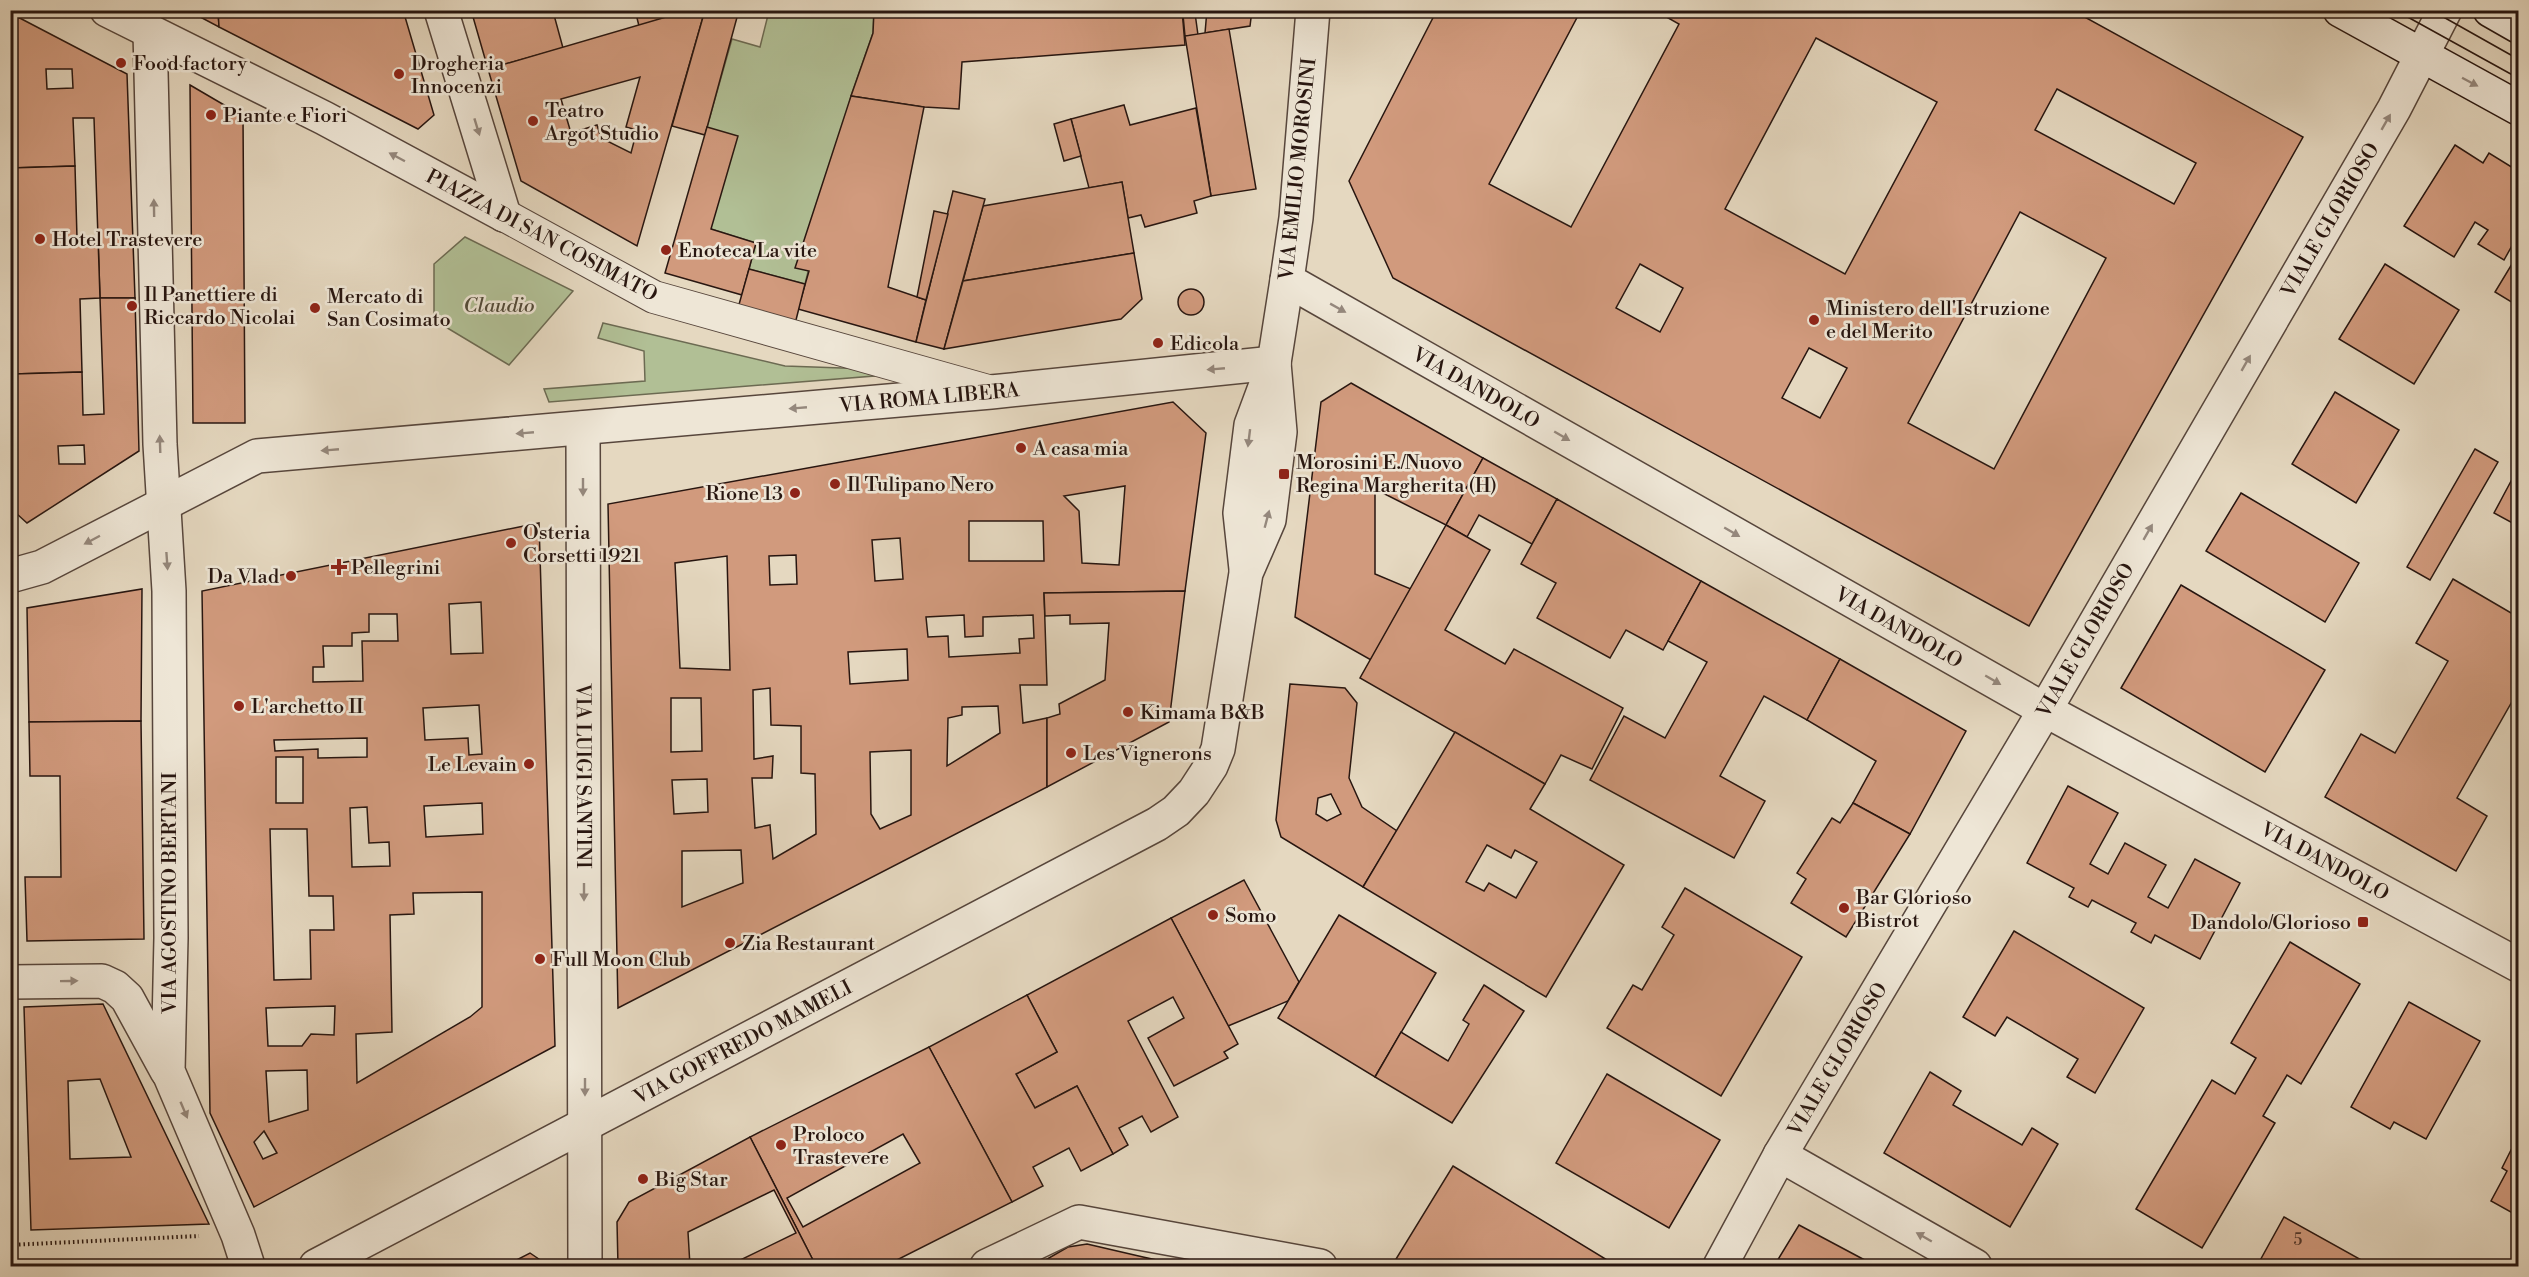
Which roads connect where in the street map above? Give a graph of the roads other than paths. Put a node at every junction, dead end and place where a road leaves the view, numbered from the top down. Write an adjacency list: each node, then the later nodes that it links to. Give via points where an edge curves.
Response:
1 (107, 10): 8 (street, PIAZZA DI SAN COSIMATO)
2 (441, 10): 11 (street, one-way to 11)
3 (1313, 10): 12 (street, VIA EMILIO MOROSINI, via 1296,218)
4 (2340, 10): 9 (street)
5 (2445, 10): 9 (street, VIALE GLORIOSO)
6 (2490, 10): 7 (street)
7 (2518, 26)
8 (150, 31): 11 (street, PIAZZA DI SAN COSIMATO, one-way to 8, via 324,118); 16 (street, one-way to 8)
9 (2422, 55): 10 (street, one-way to 10); 18 (street, VIALE GLORIOSO, one-way to 9)
10 (2518, 108)
11 (504, 215): 14 (street, PIAZZA DI SAN COSIMATO, via 654,297)
12 (1287, 280): 13 (street, VIA EMILIO MOROSINI); 18 (street, VIA DANDOLO, one-way to 18)
13 (1274, 363): 14 (street, VIA ROMA LIBERA, one-way to 14); 19 (street, VIA EMILIO MOROSINI, via 1280,432 1269,520 1246,573 1218,749 1203,780)
14 (991, 392): 15 (street, VIA ROMA LIBERA, one-way to 15)
15 (583, 428): 16 (street, one-way to 16, via 257,456); 23 (street, VIA LUIGI SANTINI, one-way to 23)
16 (163, 503): 17 (street, one-way to 17, via 42,567); 22 (street, VIA AGOSTINO BERTANI, one-way to 22, via 169,603)
17 (10, 576)
18 (2045, 710): 20 (street, VIA DANDOLO); 24 (street, VIALE GLORIOSO)
19 (1168, 817): 23 (street, VIA GOFFREDO MAMELI)
20 (2518, 965)
21 (10, 982): 22 (street, one-way to 22, via 102,981 115,987 127,998)
22 (168, 1071): 26 (street, VIA AGOSTINO BERTANI, one-way to 26)
23 (585, 1125): 27 (street, VIA GOFFREDO MAMELI); 28 (street, VIA LUIGI SANTINI)
24 (1780, 1155): 30 (street, VIALE GLORIOSO); 31 (street, one-way to 24)
25 (1304, 1265): 29 (street, via 1079,1222)
26 (248, 1266)
27 (316, 1266)
28 (585, 1266)
29 (987, 1266)
30 (1720, 1266)
31 (1975, 1266)

